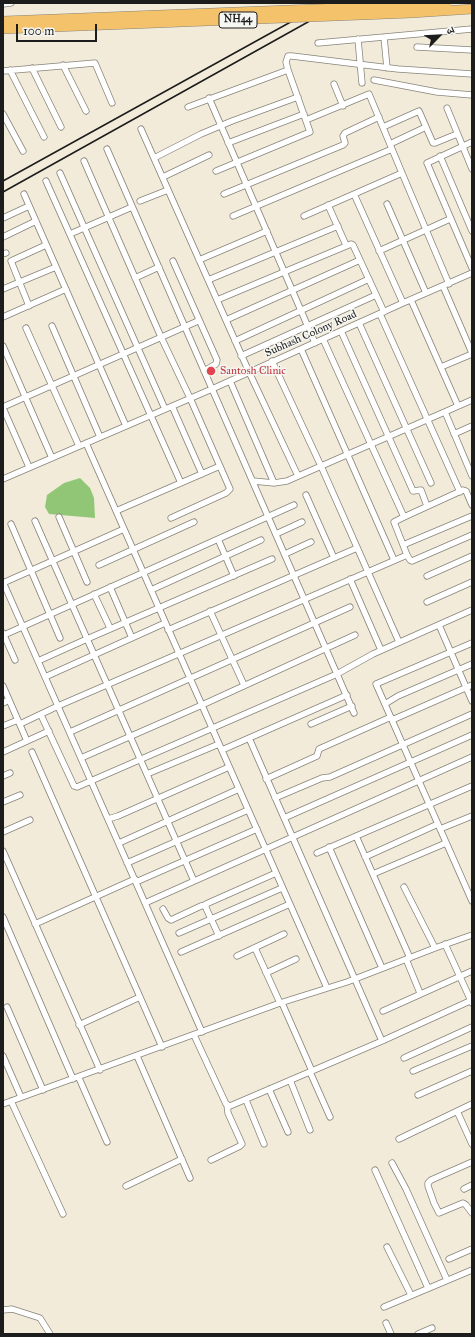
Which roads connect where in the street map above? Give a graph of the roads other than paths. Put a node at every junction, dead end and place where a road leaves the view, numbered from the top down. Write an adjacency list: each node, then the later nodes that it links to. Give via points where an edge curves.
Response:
1 (11, 3): 3 (street)
2 (447, 3): 5 (highway, NH44, bridge)
3 (3, 4)
4 (472, 8): 6 (highway, NH44, bridge, via 412,13)
5 (3, 21)
6 (3, 29)
7 (472, 29): 8 (street)
8 (384, 37): 9 (street); 16 (street)
9 (358, 39): 10 (street); 13 (street)
10 (318, 42)
11 (417, 47): 12 (street)
12 (472, 50)
13 (361, 64): 16 (street); 18 (street, via 288,56); 22 (street)
14 (63, 65): 15 (street); 27 (street, via 95,63); 31 (street)
15 (32, 68): 17 (street); 36 (street)
16 (387, 68): 20 (street)
17 (10, 70): 19 (street); 41 (street)
18 (288, 70): 25 (street); 26 (street)
19 (3, 71)
20 (472, 74)
21 (374, 80): 24 (street, via 437,92)
22 (362, 83)
23 (334, 84): 28 (street)
24 (472, 95)
25 (298, 96): 33 (street); 35 (street)
26 (209, 98): 29 (street); 35 (street)
27 (112, 103)
28 (343, 106): 33 (street); 34 (street, via 370,94)
29 (188, 107)
30 (447, 108): 40 (street)
31 (86, 111)
32 (3, 114): 47 (street)
33 (305, 117): 43 (street); 52 (street, via 309,132)
34 (379, 117): 37 (street); 59 (street, via 345,133 343,145)
35 (221, 125): 43 (street); 50 (street)
36 (61, 127)
37 (383, 127): 38 (street, via 419,111); 44 (street)
38 (426, 127): 40 (street, via 434,143); 44 (street)
39 (141, 129): 50 (street)
40 (457, 134): 45 (street)
41 (44, 137)
42 (472, 142): 45 (street)
43 (228, 143): 52 (street)
44 (391, 146): 56 (street); 69 (street)
45 (463, 147): 49 (street); 53 (street)
46 (107, 149): 68 (street)
47 (23, 151)
48 (209, 155): 57 (street)
49 (440, 156): 74 (street, via 428,161 427,165); 80 (street)
50 (154, 158): 57 (street)
51 (84, 161): 73 (street)
52 (237, 163): 54 (street); 59 (street)
53 (472, 169)
54 (216, 171)
55 (60, 173): 77 (street)
56 (402, 173): 63 (street); 78 (street)
57 (163, 178): 60 (street)
58 (46, 181): 81 (street)
59 (246, 184): 62 (street); 69 (street)
60 (168, 190): 64 (street); 88 (street)
61 (24, 194): 67 (street)
62 (224, 194)
63 (354, 194): 66 (street); 86 (street)
64 (140, 201)
65 (387, 204): 83 (street)
66 (328, 205): 71 (street); 76 (street)
67 (29, 206): 72 (street); 75 (street)
68 (132, 207): 73 (street); 92 (street)
69 (256, 207): 70 (street); 79 (street)
70 (233, 216)
71 (304, 216)
72 (3, 218)
73 (109, 218): 77 (street); 96 (street)
74 (450, 219): 78 (street); 93 (street)
75 (36, 221): 82 (street); 84 (street)
76 (338, 226): 85 (street); 87 (street)
77 (84, 228): 81 (street); 127 (street)
78 (426, 230): 83 (street); 100 (street)
79 (267, 231): 87 (street); 88 (street)
80 (472, 231)
81 (70, 234): 129 (street)
82 (3, 237)
83 (403, 240): 86 (street); 105 (street)
84 (46, 244): 91 (street); 99 (street, via 11,261)
85 (346, 245): 89 (street, via 352,244); 94 (street)
86 (379, 250): 109 (street)
87 (276, 252): 94 (street); 98 (street)
88 (199, 260): 98 (street)
89 (360, 260): 97 (street); 104 (street)
90 (173, 261): 114 (street)
91 (56, 267): 99 (street); 103 (street)
92 (159, 267): 96 (street); 118 (street)
93 (472, 268)
94 (284, 272): 104 (street); 107 (street)
95 (472, 273): 100 (street, Subhash Colony Road)
96 (135, 278): 122 (street)
97 (369, 279): 106 (street); 111 (street)
98 (208, 280): 107 (street)
99 (19, 282): 102 (street); 110 (street)
100 (449, 284): 101 (street, Subhash Colony Road)
101 (443, 286): 105 (street, Subhash Colony Road); 130 (street)
102 (3, 289)
103 (66, 289): 110 (street); 133 (street)
104 (292, 290): 111 (street); 115 (street)
105 (426, 294): 108 (street, Subhash Colony Road)
106 (376, 295): 112 (street); 119 (street)
107 (217, 300): 115 (street)
108 (411, 300): 109 (street, Subhash Colony Road); 134 (street)
109 (403, 303): 112 (street, Subhash Colony Road)
110 (29, 306): 113 (street)
111 (301, 310): 119 (street); 124 (street)
112 (382, 313): 116 (street, Subhash Colony Road); 150 (street)
113 (3, 317)
114 (198, 320): 118 (street); 135 (street, via 217,362)
115 (226, 320): 124 (street)
116 (359, 323): 121 (street, Subhash Colony Road); 153 (street)
117 (52, 326): 137 (street)
118 (185, 326): 122 (street); 135 (street)
119 (308, 326): 125 (street); 131 (street)
120 (26, 328): 139 (street)
121 (341, 331): 123 (street, Subhash Colony Road); 156 (street)
122 (161, 337): 127 (street); 142 (street)
123 (323, 339): 125 (street, Subhash Colony Road); 158 (street)
124 (235, 341): 131 (street)
125 (315, 343): 128 (street, Subhash Colony Road)
126 (3, 346): 141 (street)
127 (137, 347): 129 (street); 147 (street)
128 (301, 349): 132 (street, Subhash Colony Road); 160 (street)
129 (123, 353): 133 (street); 149 (street)
130 (472, 353): 134 (street)
131 (241, 356): 136 (street)
132 (272, 362): 136 (street, Subhash Colony Road); 163 (street)
133 (99, 364): 137 (street); 151 (street)
134 (441, 367): 145 (street)
135 (204, 371): 140 (street)
136 (249, 372): 138 (street, Subhash Colony Road); 166 (street)
137 (73, 375): 139 (street); 155 (street)
138 (230, 381): 140 (street, Subhash Colony Road); 171 (street)
139 (52, 385): 141 (street); 159 (street)
140 (212, 389): 142 (street, Subhash Colony Road); 169 (street)
141 (25, 397): 146 (street); 161 (street)
142 (190, 398): 144 (street, Subhash Colony Road); 162 (street)
143 (472, 400): 145 (street)
144 (172, 406): 147 (street, Subhash Colony Road); 165 (street)
145 (458, 406): 148 (street)
146 (3, 407): 164 (street)
147 (165, 409): 149 (street, Subhash Colony Road)
148 (445, 412): 150 (street); 154 (street)
149 (151, 415): 151 (street, Subhash Colony Road); 170 (street)
150 (428, 419): 153 (street); 173 (street)
151 (126, 426): 155 (street, Subhash Colony Road)
152 (472, 426): 154 (street)
153 (406, 428): 156 (street); 172 (street)
154 (454, 434): 167 (street)
155 (100, 437): 157 (street, Subhash Colony Road)
156 (388, 437): 158 (street); 177 (street, via 413,491 421,490)
157 (86, 443): 159 (street, Subhash Colony Road); 178 (street)
158 (371, 444): 160 (street); 182 (street)
159 (79, 446): 161 (street, Subhash Colony Road)
160 (348, 454): 163 (street); 204 (street)
161 (52, 458): 164 (street, Subhash Colony Road)
162 (220, 466): 165 (street); 183 (street, via 229,492)
163 (321, 466): 166 (street); 195 (street)
164 (29, 467): 168 (street, Subhash Colony Road)
165 (202, 474): 170 (street)
166 (298, 476): 171 (street)
167 (472, 476)
168 (3, 477)
169 (253, 481): 171 (street); 179 (street)
170 (181, 483): 178 (street)
171 (274, 483)
172 (431, 483)
173 (460, 492): 176 (street, via 466,491); 177 (street)
174 (306, 495): 202 (street)
175 (294, 505): 179 (street)
176 (472, 505)
177 (427, 506): 182 (street)
178 (116, 512): 188 (street)
179 (268, 516): 189 (street); 191 (street)
180 (472, 516): 194 (street)
181 (59, 517): 197 (street)
182 (404, 517): 194 (street, via 394,522)
183 (171, 518)
184 (35, 521): 205 (street)
185 (194, 522): 196 (street)
186 (302, 522): 189 (street)
187 (11, 524): 207 (street)
188 (124, 529): 196 (street); 197 (street)
189 (276, 534): 198 (street)
190 (472, 535): 199 (street, via 412,561)
191 (218, 539): 200 (street); 209 (street)
192 (262, 540): 200 (street)
193 (311, 542): 198 (street)
194 (403, 546): 199 (street)
195 (357, 548): 202 (street); 208 (street)
196 (133, 550): 206 (street); 209 (street)
197 (74, 552): 205 (street); 215 (street)
198 (285, 554): 210 (street)
199 (407, 555): 204 (street)
200 (225, 556): 211 (street); 218 (street)
201 (472, 556): 212 (street)
202 (334, 558): 210 (street)
203 (272, 559): 211 (street)
204 (394, 560): 208 (street)
205 (52, 561): 207 (street); 222 (street)
206 (99, 565)
207 (30, 571): 214 (street); 227 (street)
208 (368, 572): 213 (street); 241 (street)
209 (143, 573): 217 (street); 218 (street)
210 (294, 575): 220 (street); 226 (street)
211 (234, 576): 223 (street)
212 (427, 576)
213 (350, 579): 220 (street); 244 (street)
214 (3, 582): 232 (street)
215 (87, 582)
216 (472, 582): 221 (street)
217 (110, 587): 219 (street); 228 (street)
218 (151, 590): 223 (street)
219 (94, 594): 222 (street); 233 (street)
220 (304, 599): 230 (street); 236 (street)
221 (427, 602)
222 (71, 605): 227 (street); 240 (street)
223 (159, 608): 228 (street); 229 (street)
224 (350, 608): 230 (street)
225 (472, 610): 231 (street)
226 (210, 611): 234 (street); 236 (street)
227 (49, 615): 232 (street); 238 (street)
228 (125, 622): 233 (street); 239 (street)
229 (165, 623): 234 (street); 239 (street)
230 (315, 623): 243 (street); 250 (street)
231 (439, 625): 241 (street); 245 (street)
232 (23, 626): 235 (street); 249 (street)
233 (110, 628): 240 (street)
234 (168, 630): 246 (street)
235 (4, 633): 248 (street)
236 (221, 636): 246 (street); 250 (street)
237 (354, 636): 243 (street)
238 (60, 638)
239 (132, 638): 247 (street)
240 (87, 639): 247 (street); 249 (street)
241 (399, 642): 244 (street)
242 (472, 643): 245 (street)
243 (326, 648): 253 (street); 257 (street)
244 (381, 650): 253 (street)
245 (451, 652): 252 (street); 265 (street, via 376,684)
246 (179, 654): 255 (street); 259 (street)
247 (94, 655): 254 (street); 259 (street)
248 (15, 660)
249 (38, 661): 254 (street)
250 (232, 661): 255 (street); 257 (street)
251 (472, 664): 252 (street)
252 (458, 670): 260 (street); 265 (street)
253 (337, 674): 261 (street); 277 (street)
254 (45, 677): 267 (street)
255 (190, 679): 266 (street); 269 (street)
256 (472, 684): 260 (street)
257 (244, 685): 266 (street)
258 (3, 686): 262 (street)
259 (108, 686): 267 (street); 269 (street)
260 (466, 687): 263 (street); 273 (street)
261 (347, 696): 268 (street); 282 (street)
262 (9, 700): 264 (street); 274 (street)
263 (472, 701)
264 (3, 703)
265 (385, 704): 273 (street)
266 (202, 705): 277 (street); 281 (street)
267 (58, 706): 272 (street); 279 (street)
268 (352, 706): 270 (street); 275 (street)
269 (119, 711): 279 (street); 281 (street)
270 (354, 713)
271 (472, 714): 285 (street)
272 (41, 715): 274 (street); 278 (street)
273 (392, 719): 285 (street); 297 (street, via 319,749 316,756)
274 (19, 722): 276 (street); 283 (street)
275 (311, 724)
276 (3, 726)
277 (212, 728): 284 (street); 291 (street)
278 (49, 731): 283 (street); 299 (street, via 75,787)
279 (70, 732): 290 (street)
280 (472, 735): 292 (street)
281 (130, 737): 290 (street); 291 (street)
282 (249, 738): 286 (street); 297 (street)
283 (27, 741): 287 (street)
284 (219, 744): 286 (street); 295 (street)
285 (403, 745): 292 (street); 303 (street)
286 (222, 750): 293 (street)
287 (3, 752)
288 (32, 752): 334 (street)
289 (472, 757): 298 (street)
290 (81, 758): 299 (street)
291 (140, 760): 295 (street); 299 (street)
292 (411, 762): 298 (street); 309 (street)
293 (229, 767): 301 (street); 304 (street)
294 (10, 773): 296 (street)
295 (147, 774): 304 (street)
296 (3, 776)
297 (266, 779): 303 (street)
298 (419, 781): 306 (street); 317 (street)
299 (92, 782): 310 (street)
300 (472, 786): 306 (street)
301 (239, 789): 307 (street); 312 (street)
302 (20, 795): 305 (street)
303 (275, 798): 309 (street)
304 (158, 799): 310 (street); 312 (street)
305 (3, 802)
306 (429, 805): 313 (street); 316 (street)
307 (248, 810): 314 (street); 318 (street)
308 (472, 816): 313 (street)
309 (284, 818): 317 (street)
310 (108, 819): 319 (street)
311 (30, 820): 315 (street)
312 (167, 821): 318 (street); 319 (street)
313 (439, 827): 320 (street); 325 (street)
314 (257, 829): 322 (street); 326 (street)
315 (3, 832)
316 (356, 836): 321 (street); 325 (street)
317 (292, 838): 322 (street); 358 (street)
318 (176, 841): 326 (street); 327 (street)
319 (119, 843): 327 (street)
320 (446, 843): 329 (street); 335 (street)
321 (329, 848): 324 (street); 354 (street)
322 (266, 850): 328 (street); 331 (street)
323 (3, 851): 342 (street)
324 (318, 853)
325 (365, 857): 329 (street)
326 (185, 860): 330 (street); 331 (street)
327 (127, 863): 330 (street)
328 (276, 873): 333 (street); 338 (street)
329 (372, 874): 352 (street)
330 (135, 881): 334 (street); 336 (street)
331 (194, 881): 336 (street)
332 (404, 887): 349 (street)
333 (282, 888): 337 (street); 341 (street)
334 (96, 898): 342 (street); 361 (street)
335 (472, 901)
336 (145, 903): 368 (street)
337 (290, 904): 346 (street); 359 (street)
338 (205, 905): 339 (street, via 171,920); 341 (street)
339 (163, 909)
340 (3, 917): 380 (street)
341 (211, 919): 343 (street); 346 (street)
342 (35, 924): 366 (street)
343 (179, 933)
344 (284, 934): 348 (street)
345 (472, 935): 347 (street)
346 (219, 936): 350 (street)
347 (445, 944): 349 (street); 357 (street)
348 (255, 948): 351 (street); 356 (street)
349 (435, 948): 352 (street)
350 (181, 952)
351 (237, 956)
352 (408, 958): 354 (street); 360 (street)
353 (296, 959): 356 (street)
354 (382, 968): 358 (street)
355 (472, 971): 357 (street)
356 (266, 973): 363 (street)
357 (459, 976): 360 (street); 362 (street)
358 (355, 979): 359 (street); 370 (street)
359 (327, 988): 363 (street)
360 (420, 993): 365 (street)
361 (140, 997): 366 (street); 372 (street)
362 (472, 1001): 370 (street)
363 (281, 1003): 368 (street); 379 (street)
364 (6, 1007): 383 (street)
365 (383, 1011)
366 (79, 1025): 376 (street)
367 (472, 1027): 375 (street)
368 (202, 1032): 369 (street)
369 (194, 1034): 372 (street); 390 (street)
370 (382, 1041): 379 (street)
371 (472, 1046): 377 (street)
372 (162, 1047): 374 (street)
373 (3, 1056): 385 (street)
374 (137, 1056): 376 (street); 399 (street)
375 (404, 1058)
376 (100, 1070): 380 (street)
377 (413, 1071)
378 (472, 1071): 384 (street)
379 (311, 1072): 381 (street); 392 (street)
380 (76, 1078): 383 (street); 396 (street)
381 (290, 1080): 382 (street); 393 (street)
382 (269, 1089): 386 (street); 394 (street)
383 (43, 1090): 385 (street)
384 (418, 1095)
385 (22, 1097): 387 (street)
386 (246, 1100): 390 (street); 397 (street)
387 (11, 1101): 388 (street); 409 (street)
388 (3, 1104)
389 (472, 1104): 391 (street)
390 (227, 1105): 400 (street, via 242,1144)
391 (457, 1111): 395 (street); 398 (street)
392 (330, 1117)
393 (310, 1130)
394 (288, 1132)
395 (399, 1139)
396 (107, 1142)
397 (264, 1144)
398 (472, 1144)
399 (182, 1159): 404 (street); 406 (street)
400 (211, 1160)
401 (472, 1162): 408 (street, via 428,1183 439,1213 463,1203)
402 (392, 1163): 414 (street)
403 (375, 1170): 415 (street)
404 (190, 1178)
405 (472, 1185): 407 (street)
406 (126, 1186)
407 (464, 1189)
408 (472, 1213)
409 (63, 1214)
410 (387, 1247): 416 (street)
411 (472, 1249): 412 (street)
412 (449, 1259)
413 (472, 1270): 414 (street)
414 (447, 1280): 415 (street)
415 (428, 1288): 416 (street)
416 (411, 1295): 417 (street)
417 (384, 1307)
418 (3, 1310): 421 (street, via 12,1309 40,1318)
419 (386, 1323): 422 (street)
420 (432, 1328): 423 (street)
421 (50, 1334)
422 (391, 1334)
423 (418, 1334)

